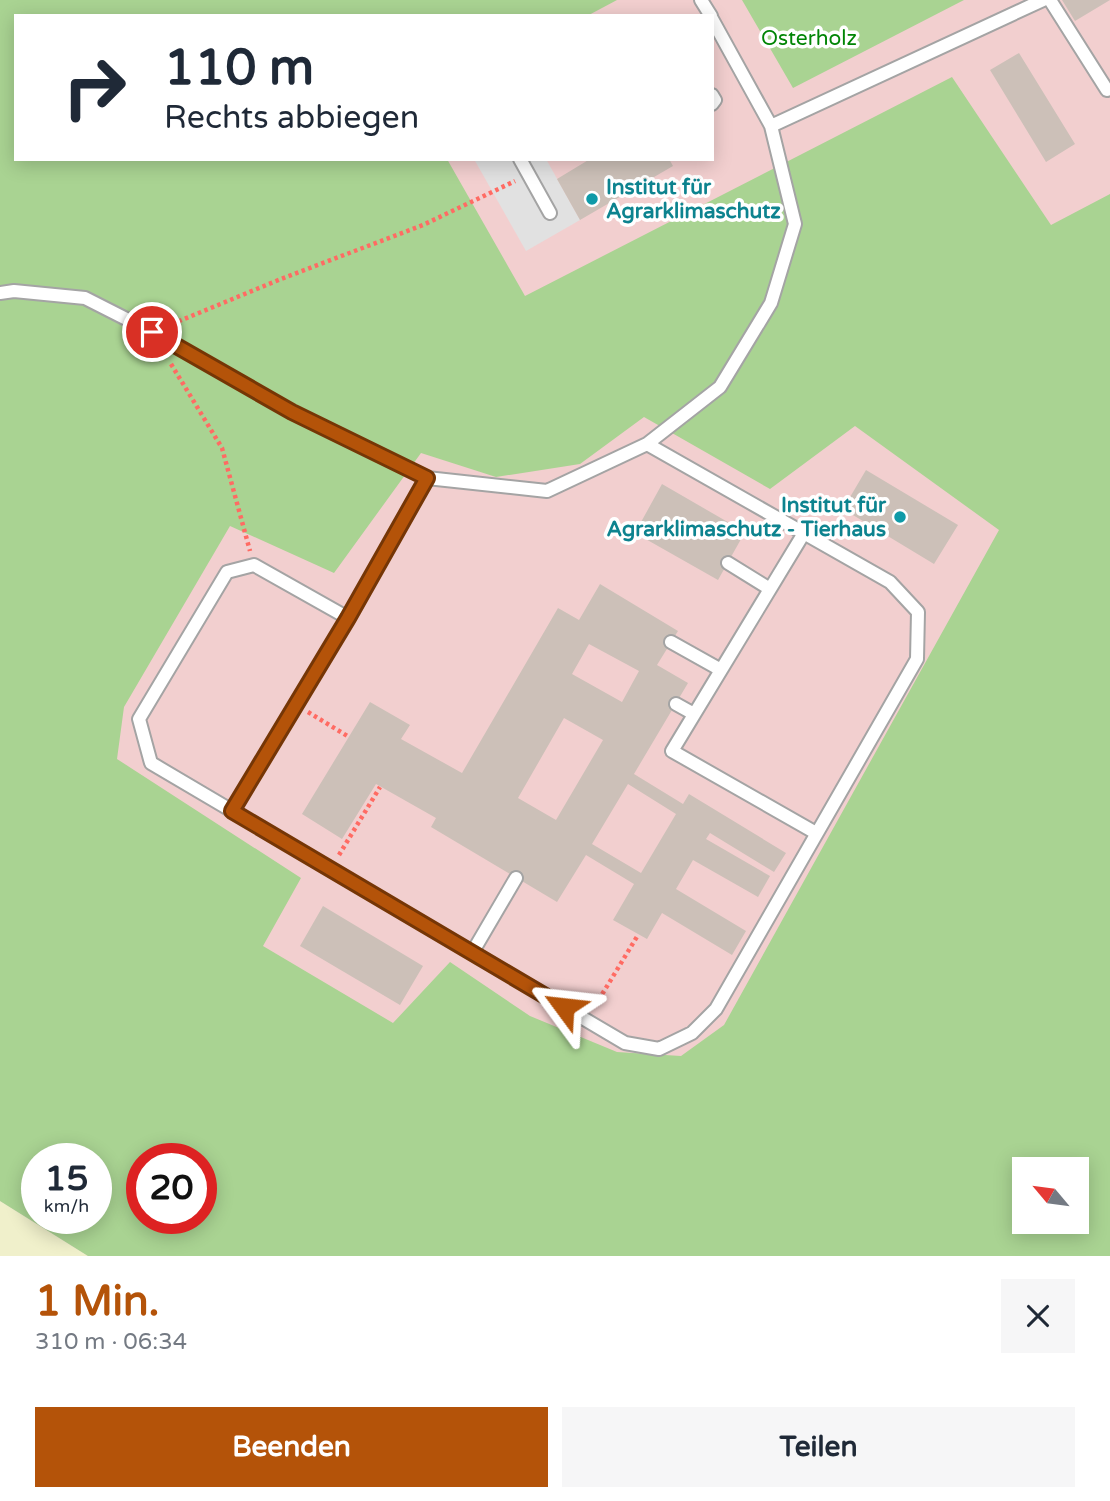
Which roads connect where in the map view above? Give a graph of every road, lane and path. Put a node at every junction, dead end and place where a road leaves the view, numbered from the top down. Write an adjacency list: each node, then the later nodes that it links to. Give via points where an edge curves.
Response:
1 (1043, 0): 5 (lane)
2 (1050, 0): 4 (lane)
3 (714, 22): 5 (lane)
4 (1107, 90)
5 (771, 126): 11 (lane, via 795,224 771,303 720,387)
6 (521, 161): 7 (lane)
7 (529, 174): 8 (lane); 10 (path, via 423,225)
8 (550, 213)
9 (0, 293): 10 (lane, via 85,298)
10 (152, 332): 12 (lane, via 292,412); 15 (path, via 222,447)
11 (647, 444): 12 (lane, via 547,491); 13 (lane)
12 (427, 478): 17 (lane)
13 (804, 533): 16 (lane); 26 (lane, via 890,582 918,612 917,659)
14 (728, 563): 16 (lane)
15 (254, 565): 17 (lane); 25 (lane, via 227,572 139,719 150,763)
16 (770, 589): 19 (lane)
17 (348, 618): 21 (lane)
18 (671, 642): 19 (lane)
19 (721, 670): 22 (lane)
20 (676, 704): 22 (lane)
21 (296, 705): 23 (path); 25 (lane)
22 (694, 714): 26 (lane, via 672,751)
23 (349, 737)
24 (380, 787): 27 (path)
25 (232, 811): 27 (lane)
26 (816, 832): 31 (lane, via 716,1009 692,1032 659,1049 625,1043)
27 (330, 869): 30 (lane)
28 (516, 878): 30 (lane)
29 (638, 934): 31 (path)
30 (472, 953): 31 (lane)
31 (587, 1020)

